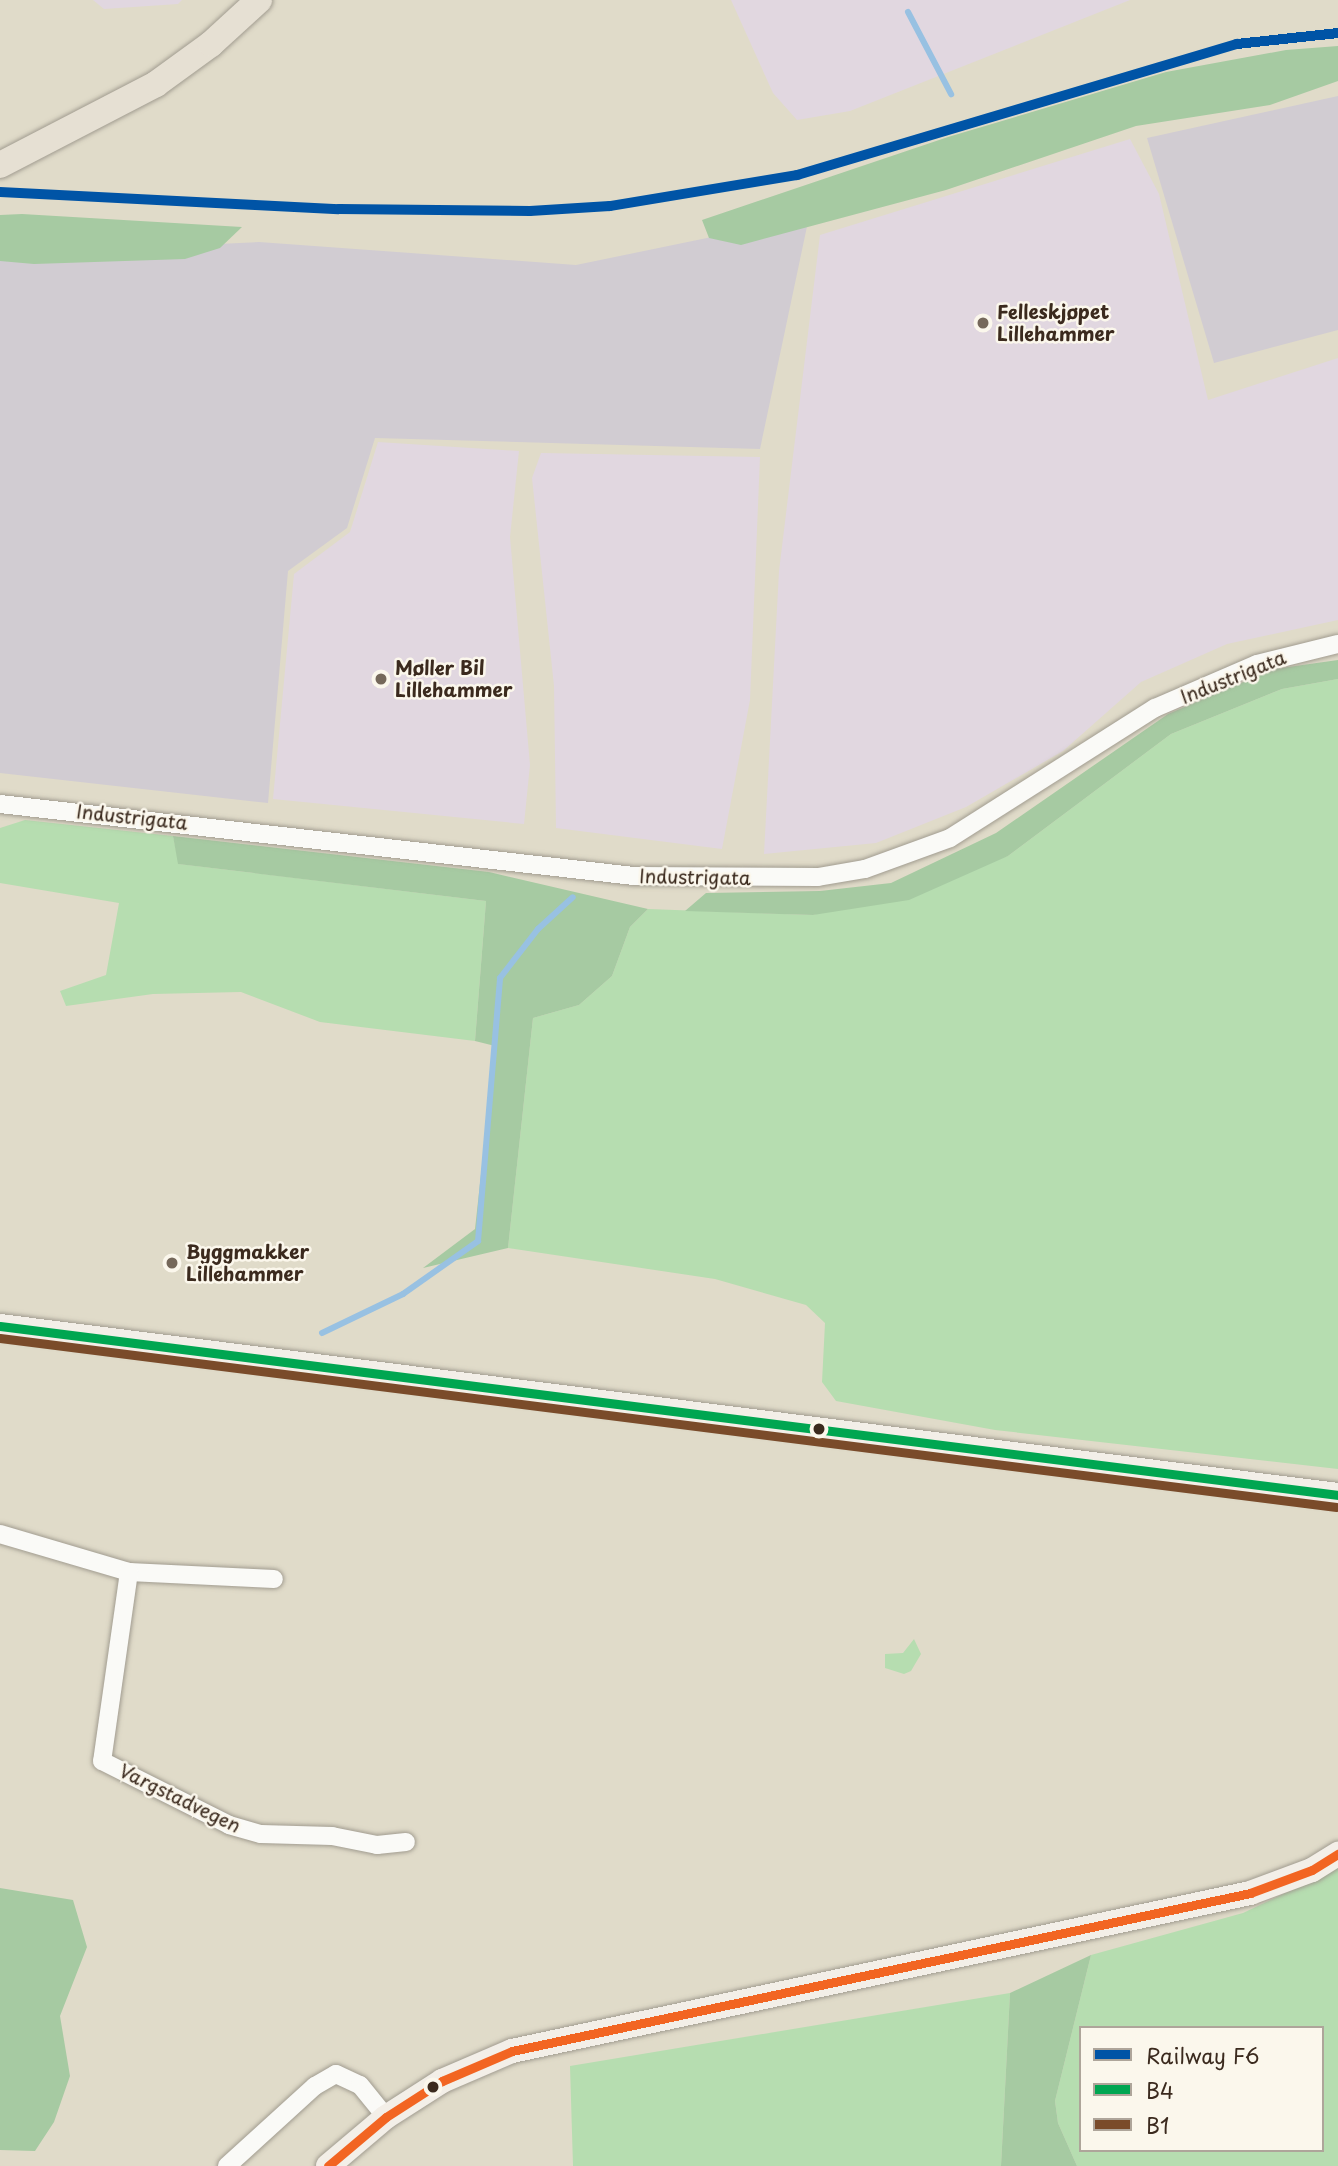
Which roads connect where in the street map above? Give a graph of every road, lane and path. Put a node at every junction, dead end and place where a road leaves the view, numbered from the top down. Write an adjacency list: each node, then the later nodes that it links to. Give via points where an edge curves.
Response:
1 (234, 0): 3 (main road, via 146,69)
2 (259, 0): 4 (main road, via 211,44 156,84)
3 (0, 145)
4 (0, 165)
5 (1338, 643): 6 (street, Industrigata, via 1257,664 1155,708 950,838 865,869 818,877 634,876)
6 (0, 804)
7 (0, 1326): 8 (main road)
8 (1338, 1495)
9 (0, 1534): 10 (street)
10 (129, 1572): 11 (street); 12 (street, Vargstadvegen, via 102,1761 229,1825 261,1834 332,1836 377,1845)
11 (274, 1579)
12 (406, 1842)
13 (1338, 1854): 14 (main road, via 1312,1870 1250,1893 512,2051 442,2081)
14 (386, 2117): 15 (street, via 360,2085 336,2074 315,2086); 16 (main road)
15 (227, 2166)
16 (328, 2166)

